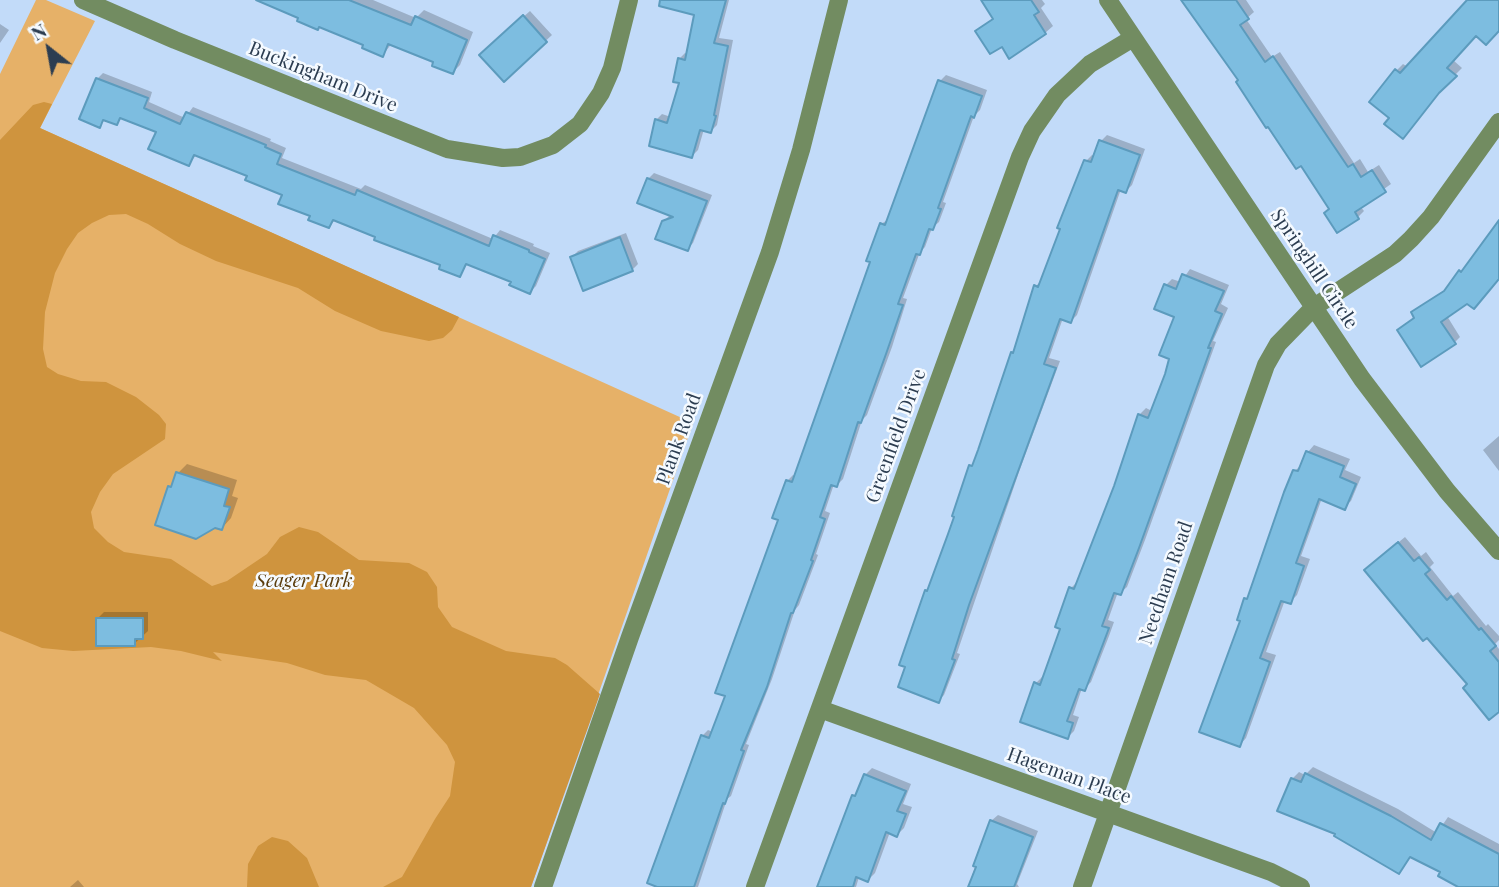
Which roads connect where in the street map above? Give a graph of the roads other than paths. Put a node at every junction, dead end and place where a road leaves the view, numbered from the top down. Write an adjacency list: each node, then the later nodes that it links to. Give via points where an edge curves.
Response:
1 (83, 0): 2 (street, Buckingham Drive, via 447,149 503,158 553,145 580,124 612,68)
2 (629, 0)
3 (839, 0): 11 (street, Plank Road, via 770,252)
4 (1108, 0): 5 (street, Springhill Circle)
5 (1133, 38): 7 (street, Springhill Circle); 9 (street, Greenfield Drive, via 1090,65 1057,95 1032,131)
6 (1499, 122): 7 (street, Needham Road, via 1411,239)
7 (1314, 307): 8 (street, Springhill Circle, via 1404,436); 10 (street, Needham Road, via 1278,344 1266,365)
8 (1499, 551)
9 (820, 709): 10 (street, Hageman Place); 12 (street, Greenfield Drive)
10 (1109, 813): 13 (street, Needham Road); 14 (street, Hageman Place)
11 (543, 887)
12 (755, 887)
13 (1082, 887)
14 (1301, 887)

